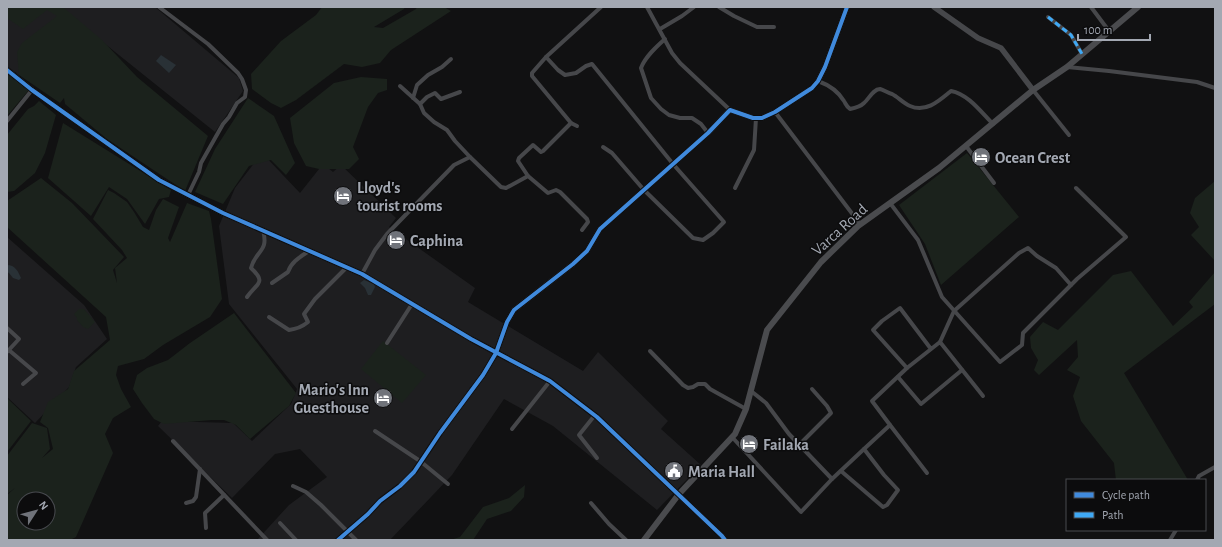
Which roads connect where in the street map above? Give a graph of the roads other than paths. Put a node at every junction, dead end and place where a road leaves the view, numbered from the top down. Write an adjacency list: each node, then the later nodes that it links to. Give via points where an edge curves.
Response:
1 (159, 7): 46 (street, via 208,44 238,73 246,90 245,97 237,103 201,163)
2 (601, 7): 16 (street)
3 (647, 7): 12 (street)
4 (694, 7): 12 (street)
5 (719, 7): 11 (street, via 757,27)
6 (847, 7): 20 (street)
7 (934, 7): 24 (street, via 978,38 1000,48)
8 (1091, 7): 13 (street)
9 (1138, 7): 13 (main road, Varca Road)
10 (1048, 17): 15 (street, via 1071,35)
11 (774, 27)
12 (660, 29): 14 (street)
13 (1109, 31): 15 (main road, Varca Road)
14 (665, 39): 28 (street, via 680,64); 35 (street, via 641,68 651,98 669,115 692,118)
15 (1082, 54): 18 (main road, Varca Road)
16 (546, 57): 32 (street, via 532,76); 40 (street, via 565,74 576,73 592,64)
17 (451, 59): 26 (street, via 416,85)
18 (1067, 67): 22 (street, via 1197,82); 24 (main road, Varca Road)
19 (7, 70): 23 (street)
20 (818, 82): 29 (street); 33 (street, via 828,85 838,93 850,109 865,103 870,95 881,89 897,96 909,106 920,108 931,106 951,91 957,92)
21 (400, 86): 26 (street)
22 (1215, 88)
23 (32, 90): 31 (street); 46 (street, via 159,180)
24 (1033, 90): 33 (main road, Varca Road); 36 (street)
25 (460, 92): 27 (street, via 441,99 435,93)
26 (413, 98): 27 (street)
27 (420, 104): 39 (street, via 424,113 447,130)
28 (730, 110): 30 (street); 35 (street)
29 (775, 112): 30 (street); 48 (street)
30 (756, 118): 43 (street, via 754,150)
31 (7, 121)
32 (572, 123): 34 (street); 41 (street, via 544,151 541,152 533,145 519,158 518,161)
33 (993, 124): 37 (main road, Varca Road)
34 (577, 126)
35 (708, 133): 40 (street)
36 (1069, 135)
37 (966, 146): 42 (street); 47 (main road, Varca Road)
38 (603, 147): 45 (street, via 612,153)
39 (470, 157): 41 (street, via 501,187 506,188); 53 (street, via 454,165 387,234 374,250)
40 (674, 164): 45 (street); 45 (street, via 724,222 713,233 703,240 693,238)
41 (528, 176): 50 (street, via 548,193 556,190 560,192 587,219 588,222)
42 (994, 182)
43 (735, 188)
44 (1076, 188): 55 (street, via 1126,237)
45 (644, 190): 66 (street, via 600,228 587,251 573,264 514,310)
46 (188, 194): 49 (street)
47 (890, 203): 48 (main road, Varca Road); 58 (street, via 918,240 942,297)
48 (860, 224): 73 (main road, Varca Road, via 821,262 767,330)
49 (263, 230): 51 (street); 56 (street, via 265,246 251,268 260,279)
50 (582, 230)
51 (309, 251): 52 (street); 54 (street, via 296,260 288,272)
52 (346, 267): 53 (street); 59 (street, via 304,314 308,322 303,326 289,330)
53 (362, 274): 57 (street)
54 (272, 283)
55 (1071, 285): 58 (street, via 1056,268 1028,248 1019,253); 58 (street, via 1023,333 1022,345 1000,362)
56 (247, 297)
57 (412, 304): 62 (street); 66 (street)
58 (954, 311): 61 (street)
59 (269, 317)
60 (7, 328): 65 (street, via 19,339)
61 (940, 342): 63 (street); 68 (street)
62 (387, 343)
63 (931, 349): 67 (street); 67 (street, via 900,308 882,321 873,330)
64 (650, 351): 75 (street, via 683,385 688,388 705,384)
65 (8, 352): 71 (street, via 36,373)
66 (496, 353): 70 (street); 85 (street)
67 (907, 368): 69 (street)
68 (962, 370): 69 (street, via 921,404); 74 (street)
69 (898, 377): 77 (street, via 872,400)
70 (550, 381): 76 (street); 78 (street)
71 (23, 384)
72 (812, 389): 82 (street, via 831,413)
73 (751, 391): 75 (main road, Varca Road); 82 (street, via 766,403)
74 (983, 396)
75 (746, 409): 80 (main road, Varca Road)
76 (596, 415): 84 (street, via 579,435); 94 (street)
77 (890, 425): 83 (street); 89 (street)
78 (512, 429)
79 (375, 431): 85 (street)
80 (732, 437): 90 (street, via 801,512); 94 (main road, Varca Road)
81 (173, 441): 87 (street)
82 (799, 445): 90 (street)
83 (864, 449): 88 (street); 88 (street, via 898,490 887,505 883,507)
84 (597, 458)
85 (420, 462): 92 (street); 101 (street, via 400,486)
86 (1215, 467): 91 (street)
87 (200, 469): 95 (street); 96 (street, via 194,501)
88 (841, 471): 90 (street)
89 (927, 473)
90 (832, 479)
91 (1198, 479)
92 (448, 484)
93 (293, 486): 101 (street, via 306,492)
94 (679, 494): 107 (main road, Varca Road); 108 (street)
95 (224, 495): 99 (street, via 205,513); 102 (street)
96 (186, 503)
97 (591, 504): 106 (street)
98 (280, 523): 103 (street)
99 (206, 528)
100 (1175, 531): 109 (street)
101 (347, 532): 104 (street); 105 (street)
102 (267, 540)
103 (296, 540)
104 (338, 540)
105 (356, 540)
106 (626, 540)
107 (644, 540)
108 (725, 540)
109 (1170, 540)

